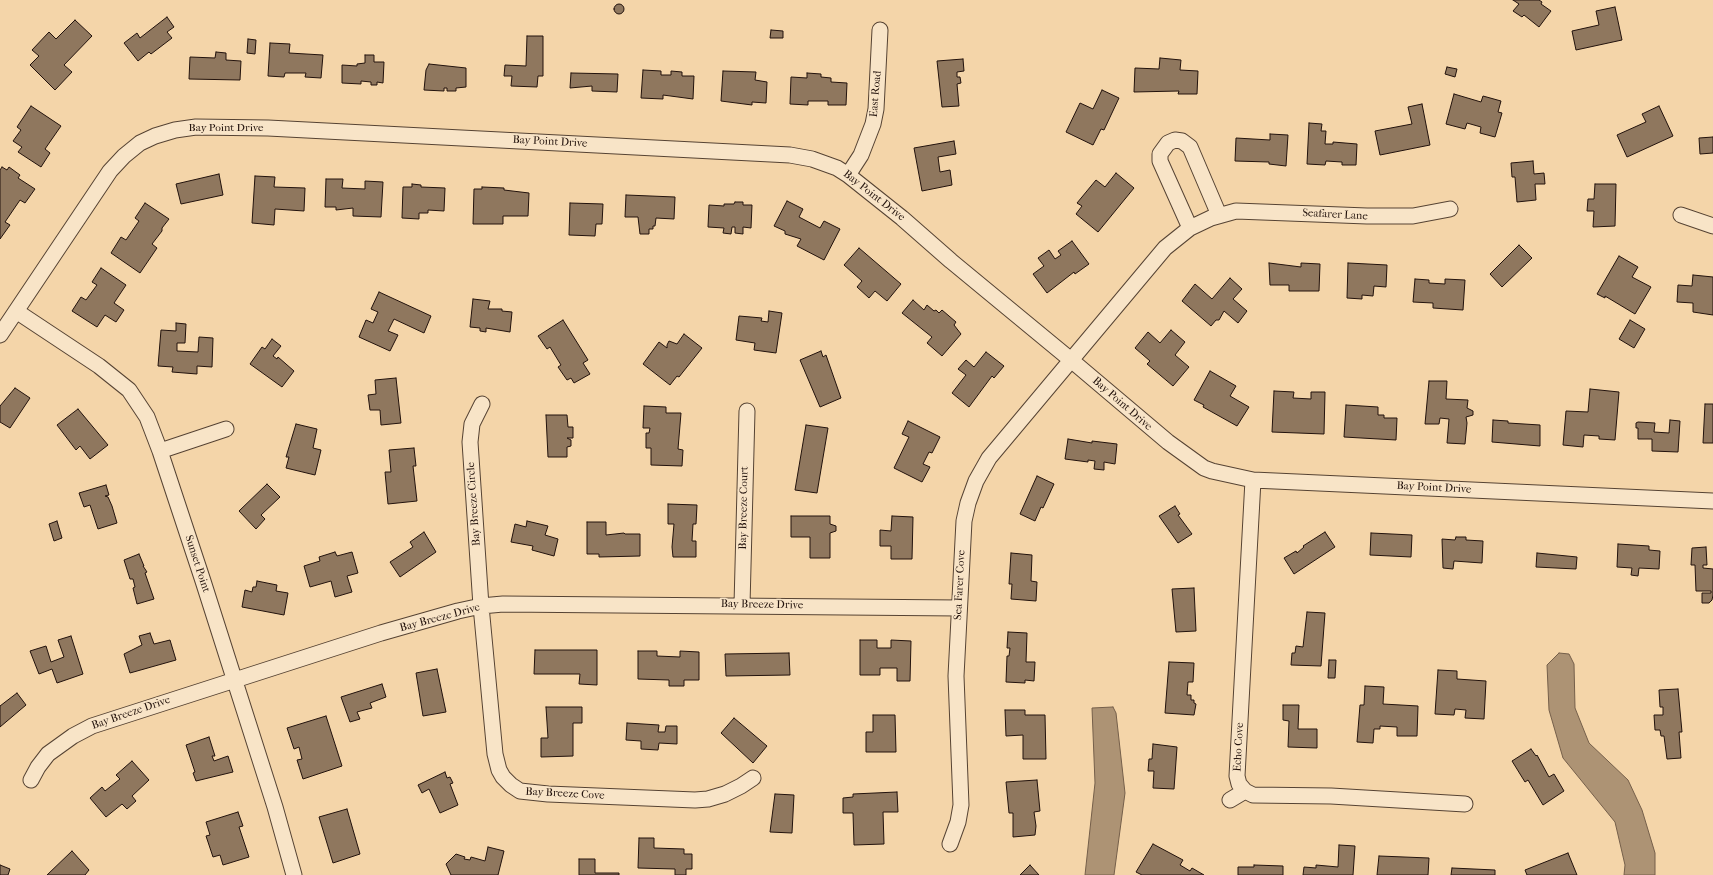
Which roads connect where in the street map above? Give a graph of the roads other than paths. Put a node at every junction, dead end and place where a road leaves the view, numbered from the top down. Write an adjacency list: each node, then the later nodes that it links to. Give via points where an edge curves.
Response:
1 (880, 30): 2 (street, East Road, via 873,124 861,155)
2 (848, 175): 8 (street, Bay Point Drive, via 812,159 790,155 196,126 155,136 140,143 124,156); 10 (street, Bay Point Drive)
3 (1450, 209): 4 (street, Seafarer Lane, via 1413,216 1236,211)
4 (1219, 215): 7 (street, Seafarer Lane); 7 (street, via 1190,147 1182,141 1174,140 1168,143 1160,154 1160,161)
5 (1681, 215): 6 (street)
6 (1713, 226)
7 (1190, 228): 10 (street, Seafarer Lane, via 1165,248)
8 (16, 311): 9 (street, Bay Point Drive); 14 (street, Sunset Point, via 99,366 129,390 147,417)
9 (2, 326)
10 (1071, 360): 15 (street, Bay Point Drive, via 1168,442 1204,468); 19 (street, Sea Farer Cove, via 989,458 976,481 964,522)
11 (482, 404): 18 (street, Bay Breeze Circle, via 472,424 470,442)
12 (746, 411): 17 (street, Bay Breeze Court)
13 (226, 429): 14 (street)
14 (160, 451): 20 (street, Sunset Point)
15 (1253, 480): 16 (street, Bay Point Drive); 23 (street, Echo Cove, via 1237,776)
16 (1713, 500)
17 (742, 605): 18 (street, Bay Breeze Drive); 19 (street, Bay Breeze Drive)
18 (481, 606): 20 (street, Bay Breeze Drive, via 397,629); 21 (street, Bay Breeze Cove, via 495,754 499,770 511,785 520,791 696,800 725,794)
19 (959, 608): 26 (street, Sea Farer Cove, via 956,676 961,805)
20 (233, 681): 22 (street, Bay Breeze Drive, via 92,726 48,754); 27 (street, Sunset Point, via 275,807)
21 (753, 778)
22 (31, 780)
23 (1245, 791): 24 (street); 25 (street, via 1253,795 1331,796)
24 (1230, 800)
25 (1465, 804)
26 (950, 844)
27 (294, 875)

